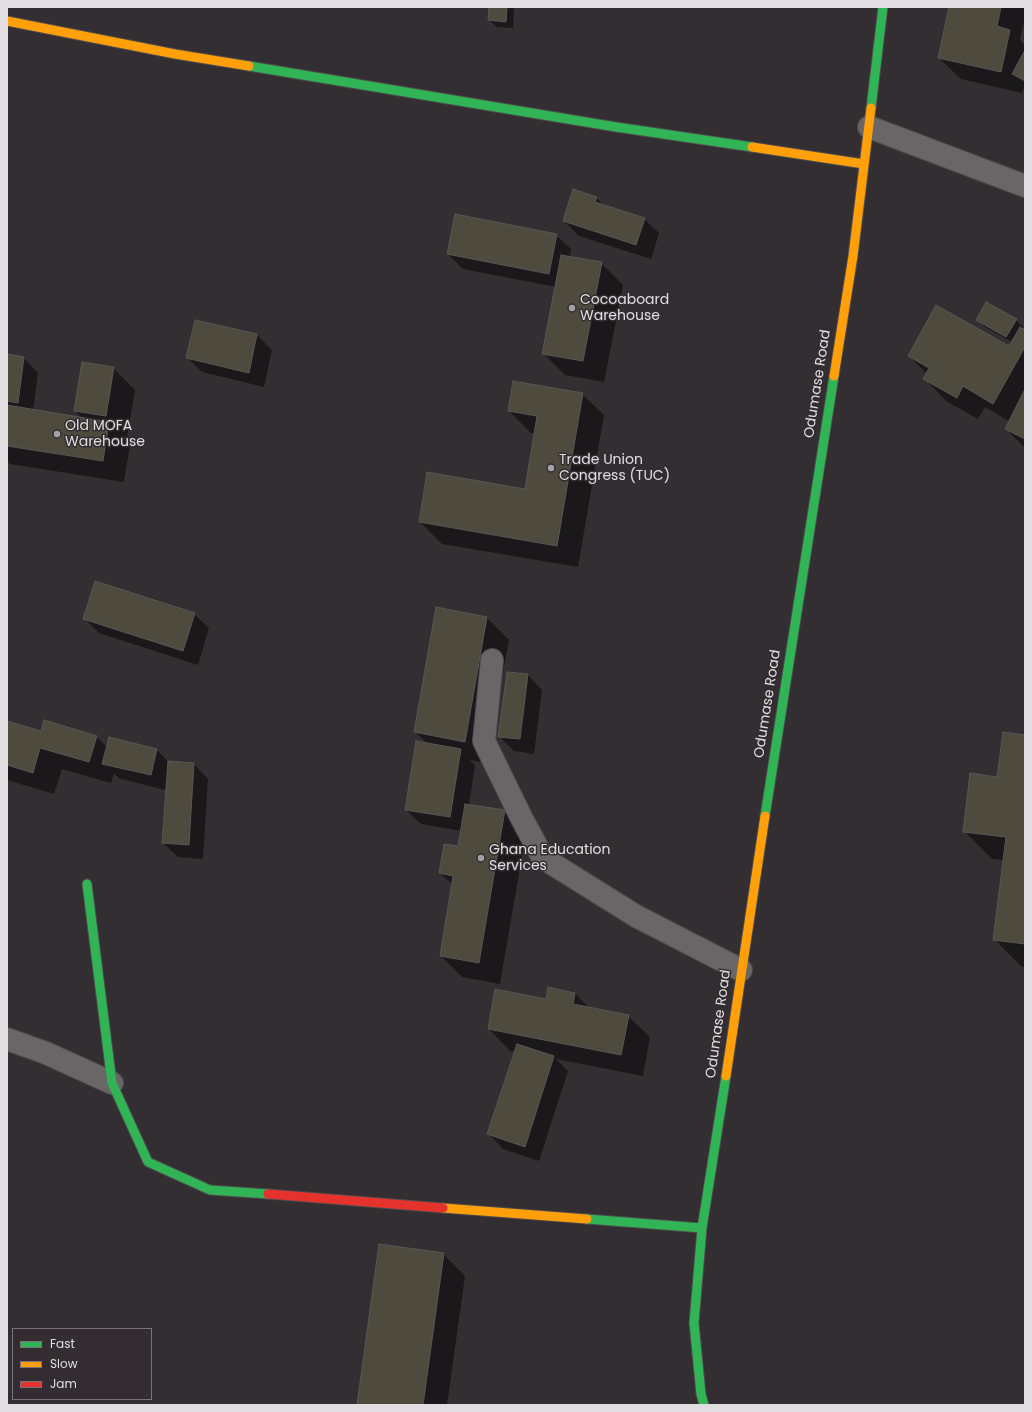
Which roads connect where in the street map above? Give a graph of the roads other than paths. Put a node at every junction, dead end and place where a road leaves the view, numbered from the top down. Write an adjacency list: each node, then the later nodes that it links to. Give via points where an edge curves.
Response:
1 (883, 7): 3 (street, Odumase Road)
2 (7, 21): 4 (street, via 175,54 616,127)
3 (869, 127): 4 (street, Odumase Road); 5 (street)
4 (864, 164): 8 (street, Odumase Road, via 853,256)
5 (1025, 186)
6 (492, 660): 8 (street, via 484,741 543,858 636,916)
7 (87, 884): 10 (street)
8 (741, 970): 11 (street, Odumase Road)
9 (7, 1039): 10 (street, via 46,1053)
10 (112, 1083): 11 (street, via 148,1162 210,1190)
11 (702, 1228): 12 (street, Odumase Road, via 694,1323)
12 (704, 1405)

